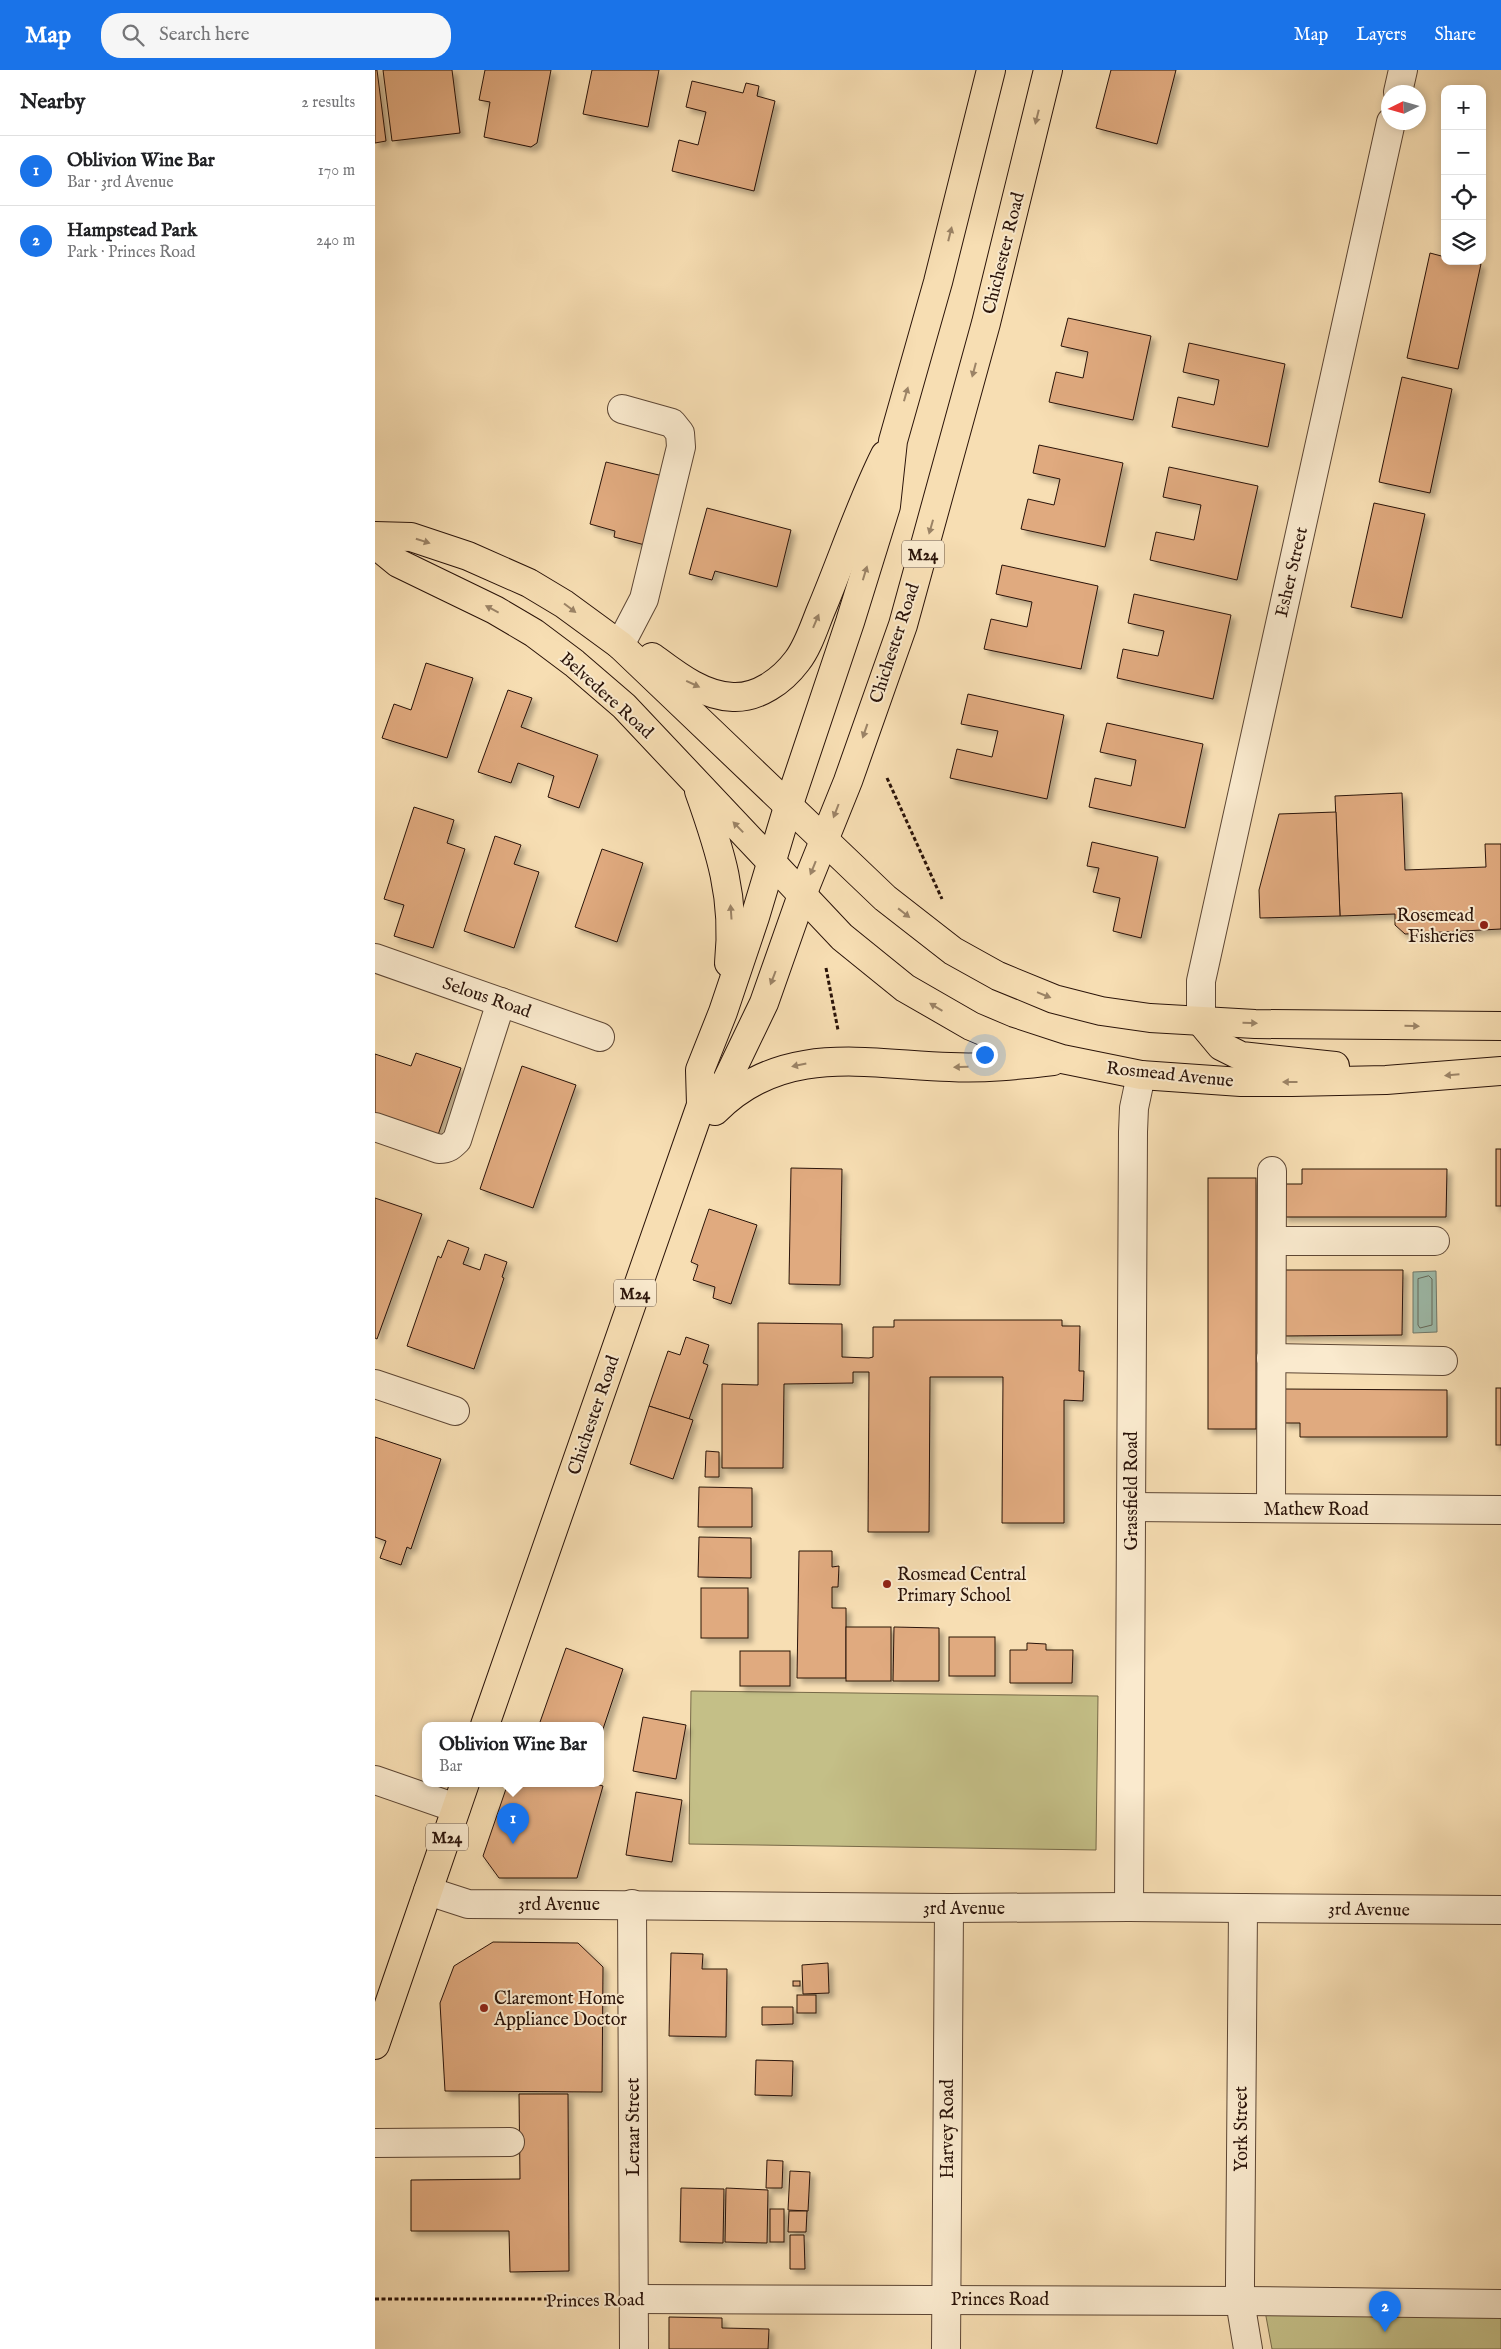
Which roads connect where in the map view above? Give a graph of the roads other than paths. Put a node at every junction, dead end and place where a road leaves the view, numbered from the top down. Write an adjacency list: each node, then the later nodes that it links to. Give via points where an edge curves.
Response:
1 (991, 70): 7 (main road, Chichester Road / M24, one-way to 1, via 938,282)
2 (1048, 70): 13 (main road, Chichester Road / M24, one-way to 13, via 987,323 903,625)
3 (1403, 70): 4 (street)
4 (1400, 85)
5 (1389, 130): 19 (street, Esher Street, via 1201,981)
6 (622, 409): 10 (street, via 672,423 680,433 681,446 644,599)
7 (893, 441): 10 (main road, one-way to 7, via 652,657 677,676 709,691 732,697 752,694 779,682 798,660 807,642 867,491); 12 (main road, Chichester Road / M24, one-way to 7, via 886,506)
8 (375, 536): 10 (main road, one-way to 10, via 411,538 468,556 564,604)
9 (375, 544): 11 (main road, Belvedere Road, one-way to 9, via 623,706 534,633 495,610 398,563)
10 (620, 645): 12 (main road)
11 (696, 782): 14 (main road, Belvedere Road, one-way to 11); 18 (main road, one-way to 11, via 731,944 728,884)
12 (788, 807): 13 (main road); 14 (main road, Chichester Road / M24)
13 (824, 841): 15 (main road, Chichester Road / M24, one-way to 15); 19 (main road, one-way to 19, via 900,910 953,951 998,976 1054,999 1101,1011)
14 (772, 862): 15 (main road, Belvedere Road); 18 (main road, Chichester Road / M24)
15 (802, 895): 22 (main road, Rosmead Avenue, one-way to 15, via 989,1034 905,988 842,937); 26 (main road, Chichester Road / M24, one-way to 26, via 763,1003 737,1062 726,1082)
16 (375, 958): 17 (street, Selous Road)
17 (501, 1002): 21 (street, Selous Road); 27 (street, via 457,1140 452,1146 439,1149)
18 (723, 1012): 26 (main road, Chichester Road / M24, via 700,1070)
19 (1201, 1022): 20 (main road, one-way to 20); 25 (main road, via 1221,1046 1241,1056 1338,1066)
20 (1501, 1026)
21 (600, 1036)
22 (1062, 1059): 24 (main road, Rosmead Avenue); 28 (main road, one-way to 28, via 1022,1065 952,1068 834,1062 799,1064 756,1080 726,1100)
23 (1501, 1072): 25 (main road, Rosmead Avenue, one-way to 25)
24 (1141, 1075): 25 (main road, Rosmead Avenue, one-way to 24, via 1241,1082); 36 (street, Grassfield Road, via 1134,1108)
25 (1386, 1080)
26 (701, 1105): 28 (main road, Chichester Road / M24)
27 (375, 1127)
28 (690, 1136): 39 (main road, Chichester Road / M24)
29 (1272, 1171): 30 (street)
30 (1272, 1241): 31 (street); 32 (street)
31 (1435, 1241)
32 (1271, 1358): 33 (street); 37 (street)
33 (1443, 1362)
34 (375, 1384): 35 (street)
35 (455, 1411)
36 (1131, 1507): 37 (street, Mathew Road); 44 (street, Grassfield Road)
37 (1271, 1508): 38 (street, Mathew Road)
38 (1501, 1510)
39 (486, 1722)
40 (375, 1780): 41 (street)
41 (461, 1795): 42 (main road, M24)
42 (428, 1891): 43 (street, 3rd Avenue, via 468,1904); 48 (main road, M24)
43 (631, 1904): 45 (street, 3rd Avenue); 51 (street, Leraar Street)
44 (1129, 1907): 45 (street, 3rd Avenue); 46 (street, 3rd Avenue)
45 (949, 1908): 52 (street, Harvey Road)
46 (1243, 1908): 47 (street, 3rd Avenue); 53 (street, York Street)
47 (1501, 1910)
48 (375, 2045)
49 (510, 2142): 50 (street)
50 (375, 2143)
51 (635, 2299): 52 (street, Princes Road); 55 (street, Leraar Street)
52 (947, 2299): 53 (street, Princes Road); 56 (street, Harvey Road)
53 (1240, 2300): 54 (street, Princes Road); 57 (street, York Street)
54 (1501, 2304)
55 (634, 2349)
56 (946, 2349)
57 (1248, 2349)

